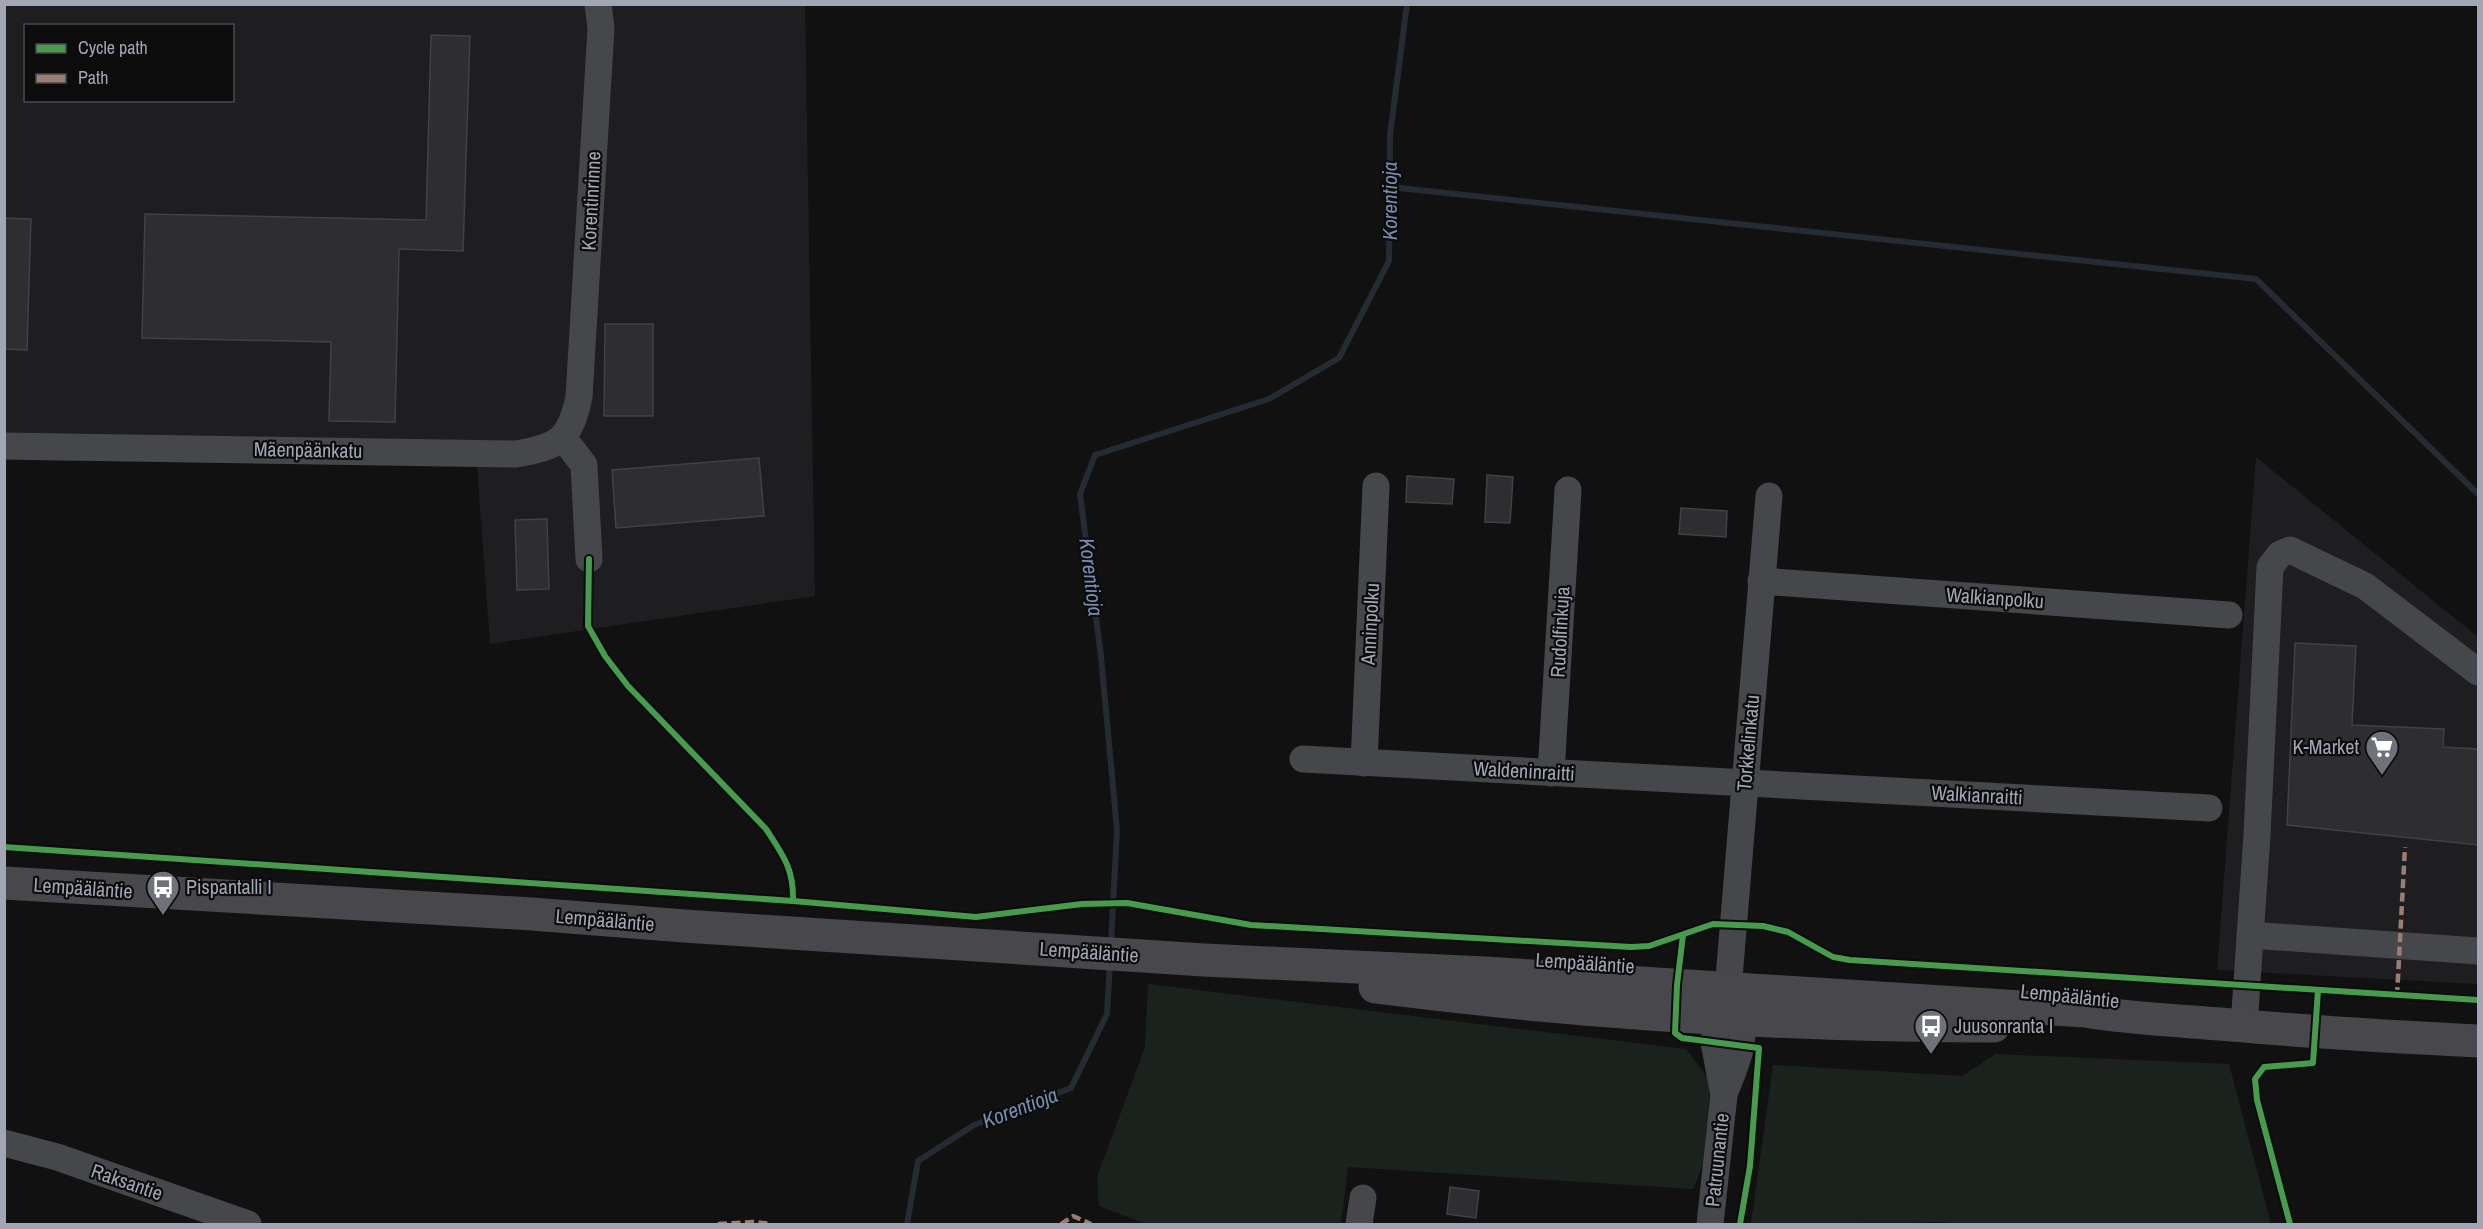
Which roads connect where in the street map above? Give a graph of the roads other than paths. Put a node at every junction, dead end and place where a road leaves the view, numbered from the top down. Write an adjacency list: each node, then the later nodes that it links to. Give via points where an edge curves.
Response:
1 (598, 4): 2 (street, Korentinrinne, via 601,28 579,397 574,420)
2 (564, 439): 3 (street, Mäenpäänkatu, via 544,449 516,454); 7 (street, via 584,465)
3 (4, 446)
4 (1376, 486): 12 (street, Anninpolku)
5 (1568, 490): 13 (street, Rudolfinkuja)
6 (1768, 496): 8 (street, Torkkelinkatu)
7 (589, 558)
8 (1761, 581): 9 (street, Walkianpolku); 14 (street, Torkkelinkatu)
9 (2229, 615)
10 (2478, 672): 17 (street, via 2365,586 2290,550 2280,554 2270,567)
11 (1303, 759): 12 (street, Waldeninraitti)
12 (1364, 763): 13 (street, Waldeninraitti)
13 (1551, 773): 14 (street, Waldeninraitti)
14 (1744, 782): 15 (street, Walkianraitti); 19 (street, Torkkelinkatu)
15 (2209, 808)
16 (4, 883): 19 (main road, Lempääläntie, via 1109,953 1204,960 1341,983 1479,1000)
17 (2250, 935): 18 (street); 20 (street)
18 (2478, 951)
19 (1729, 1009): 20 (main road, Lempääläntie, via 1961,1026 2086,1026 2139,1020); 26 (street, Patruunantie, via 1714,1042 1724,1095)
20 (2244, 1026): 21 (main road, Lempääläntie)
21 (2478, 1041)
22 (4, 1143): 24 (street, Raksantie, via 57,1157)
23 (1362, 1198): 25 (street)
24 (248, 1224)
25 (1359, 1224)
26 (1710, 1224)

